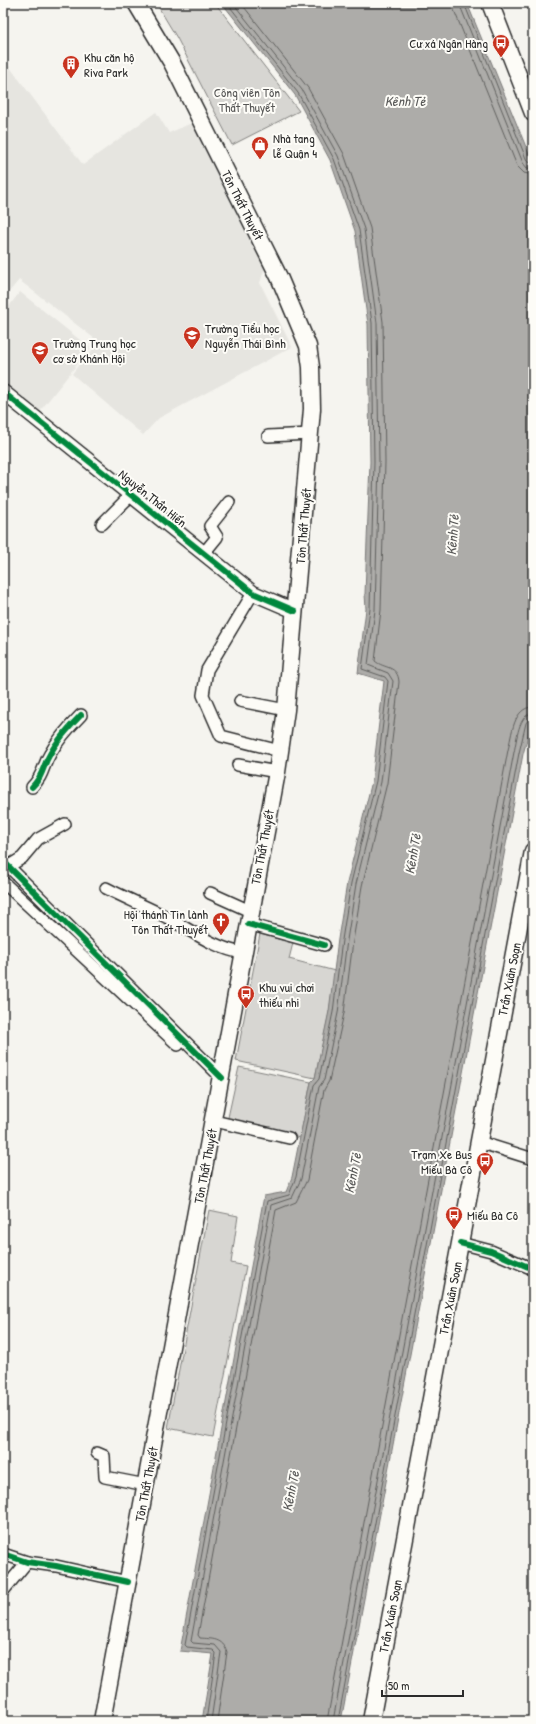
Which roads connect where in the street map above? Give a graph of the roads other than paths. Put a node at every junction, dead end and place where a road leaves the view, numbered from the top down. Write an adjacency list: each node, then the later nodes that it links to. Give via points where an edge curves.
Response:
1 (136, 3): 5 (main road, Tôn Thất Thuyết, via 172,63 246,210 279,277 308,346 311,366)
2 (490, 3): 3 (main road)
3 (533, 112)
4 (3, 392): 7 (street, Nguyễn Thần Hiến)
5 (311, 434): 6 (street); 12 (main road, Tôn Thất Thuyết)
6 (268, 436)
7 (131, 495): 9 (street); 10 (street, Nguyễn Thần Hiến)
8 (229, 502): 10 (street, via 210,526 217,537)
9 (102, 524)
10 (204, 553): 11 (street, Nguyễn Thần Hiến)
11 (253, 593): 12 (street, Nguyễn Thần Hiến); 16 (street, via 207,670 203,695 221,736)
12 (295, 611): 14 (main road, Tôn Thất Thuyết)
13 (240, 701): 14 (street)
14 (286, 710): 16 (main road, Tôn Thất Thuyết)
15 (81, 715): 19 (street, via 63,733 48,756 41,778)
16 (280, 751): 18 (main road, Tôn Thất Thuyết)
17 (238, 765): 18 (street)
18 (277, 772): 26 (main road, Tôn Thất Thuyết)
19 (32, 787)
20 (65, 824): 22 (street, via 38,839 22,858)
21 (533, 851): 32 (main road, Trần Xuân Soạn)
22 (6, 864): 29 (street)
23 (3, 882): 29 (street)
24 (106, 888): 28 (street, via 198,935 234,952)
25 (210, 893): 26 (street)
26 (249, 917): 27 (street); 28 (main road, Tôn Thất Thuyết)
27 (324, 945)
28 (243, 953): 29 (main road, Tôn Thất Thuyết)
29 (221, 1082): 30 (main road, Tôn Thất Thuyết)
30 (214, 1121): 31 (street); 37 (main road, Tôn Thất Thuyết)
31 (289, 1138)
32 (479, 1142): 33 (street); 34 (main road, Trần Xuân Soạn)
33 (533, 1159)
34 (460, 1243): 35 (street, via 491,1251); 43 (main road, Trần Xuân Soạn)
35 (533, 1269)
36 (97, 1453): 37 (street, via 104,1456 105,1477)
37 (146, 1485): 40 (main road, Tôn Thất Thuyết)
38 (3, 1554): 39 (street)
39 (28, 1562): 40 (street); 41 (street)
40 (128, 1582): 42 (main road, Tôn Thất Thuyết)
41 (3, 1591)
42 (102, 1721)
43 (371, 1721)

